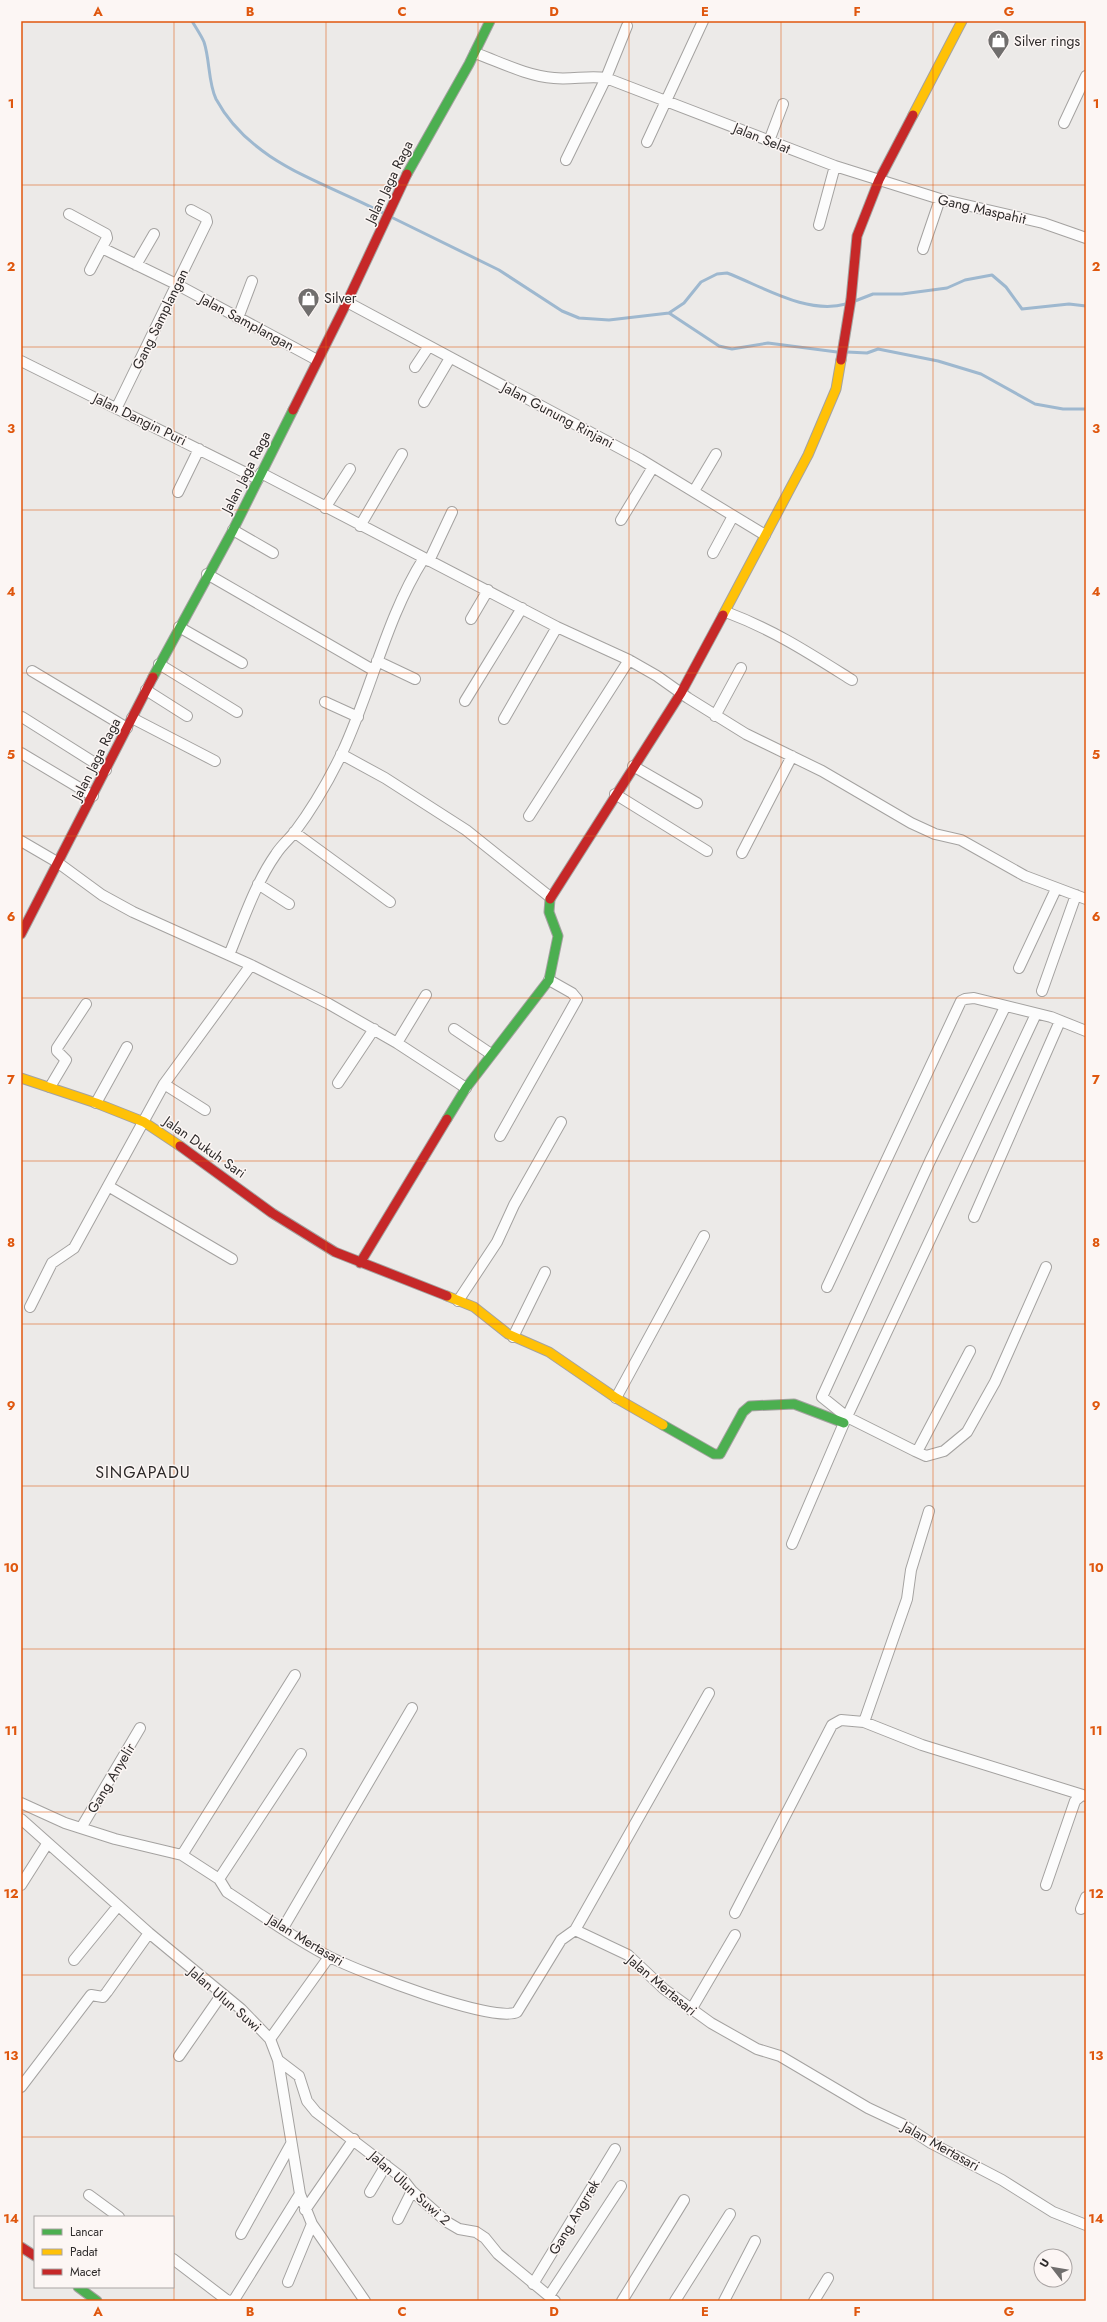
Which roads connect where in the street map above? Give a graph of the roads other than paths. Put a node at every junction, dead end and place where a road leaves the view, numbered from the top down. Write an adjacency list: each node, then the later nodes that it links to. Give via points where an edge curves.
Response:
1 (490, 21): 5 (street, Jalan Jaga Raga)
2 (703, 21): 8 (street)
3 (962, 21): 15 (street)
4 (627, 26): 7 (street)
5 (475, 53): 7 (street, Jalan Selat, via 552,78); 28 (street, Jalan Jaga Raga, via 415,157)
6 (1086, 76): 10 (street)
7 (606, 78): 8 (street, Jalan Selat); 13 (street)
8 (666, 101): 11 (street, Jalan Selat); 12 (street)
9 (783, 104): 11 (street)
10 (1064, 123)
11 (769, 141): 14 (street, Jalan Selat)
12 (647, 142)
13 (566, 160)
14 (835, 166): 15 (street, Jalan Selat); 19 (street)
15 (878, 180): 16 (street, Gang Maspahit); 51 (street, via 856,242 851,299 836,389 808,455)
16 (940, 200): 21 (street, Gang Maspahit, via 1043,223); 23 (street)
17 (191, 210): 27 (street, Gang Samplangan, via 208,220)
18 (69, 214): 22 (street, via 106,234 107,238)
19 (819, 225)
20 (154, 234): 24 (street)
21 (1086, 238)
22 (101, 249): 24 (street, Jalan Samplangan); 25 (street)
23 (923, 250)
24 (136, 265): 27 (street, Jalan Samplangan)
25 (90, 270)
26 (252, 281): 29 (street)
27 (176, 284): 29 (street, Jalan Samplangan); 36 (street, Gang Samplangan)
28 (347, 302): 30 (street, Jalan Gunung Rinjani); 32 (street, Jalan Jaga Raga)
29 (238, 318): 32 (street, Jalan Samplangan)
30 (429, 346): 31 (street, Jalan Gunung Rinjani); 34 (street)
31 (450, 358): 35 (street); 40 (street, Jalan Gunung Rinjani)
32 (317, 360): 42 (street, Jalan Jaga Raga)
33 (21, 361): 36 (street, Jalan Dangin Puri)
34 (415, 368)
35 (424, 402)
36 (117, 407): 37 (street, Jalan Dangin Puri)
37 (199, 448): 42 (street, Jalan Dangin Puri); 44 (street)
38 (402, 454): 49 (street)
39 (716, 454): 43 (street)
40 (653, 467): 43 (street, Jalan Gunung Rinjani); 48 (street)
41 (350, 469): 45 (street)
42 (260, 476): 45 (street, Jalan Dangin Puri); 50 (street, Jalan Jaga Raga)
43 (694, 491): 47 (street, Jalan Gunung Rinjani)
44 (178, 492)
45 (325, 508): 49 (street, Jalan Dangin Puri)
46 (452, 512): 54 (street)
47 (733, 516): 51 (street, Jalan Gunung Rinjani); 53 (street)
48 (621, 520)
49 (360, 526): 54 (street, Jalan Dangin Puri)
50 (232, 530): 52 (street); 55 (street, Jalan Jaga Raga)
51 (765, 535): 58 (street)
52 (273, 553)
53 (713, 554)
54 (427, 560): 56 (street, Jalan Dangin Puri); 65 (street, via 408,586)
55 (207, 574): 60 (street, Jalan Jaga Raga); 65 (street)
56 (488, 590): 57 (street, Jalan Dangin Puri); 59 (street)
57 (522, 608): 61 (street, Jalan Dangin Puri); 72 (street)
58 (726, 612): 69 (street, via 775,633); 71 (street)
59 (471, 619)
60 (179, 627): 63 (street); 64 (street, Jalan Jaga Raga)
61 (557, 627): 62 (street, Jalan Dangin Puri); 80 (street)
62 (629, 660): 71 (street, Jalan Dangin Puri); 91 (street)
63 (242, 662)
64 (159, 664): 70 (street, Jalan Jaga Raga); 74 (street)
65 (375, 665): 68 (street); 78 (street)
66 (740, 668): 76 (street)
67 (32, 671): 81 (street)
68 (415, 679)
69 (852, 680)
70 (146, 690): 75 (street); 79 (street, Jalan Jaga Raga)
71 (681, 693): 76 (street, Jalan Dangin Puri); 86 (street)
72 (465, 701)
73 (325, 702): 78 (street)
74 (237, 712)
75 (187, 716)
76 (715, 716): 84 (street, Jalan Dangin Puri)
77 (22, 717): 87 (street)
78 (358, 717): 83 (street)
79 (132, 718): 81 (street, Jalan Jaga Raga); 85 (street)
80 (504, 719)
81 (127, 728): 87 (street, Jalan Jaga Raga)
82 (21, 752): 89 (street)
83 (341, 754): 92 (street, via 321,792); 99 (street, via 386,778 466,830)
84 (792, 756): 95 (street); 98 (street, Jalan Dangin Puri, via 859,791 911,823 930,832 961,840 1024,876)
85 (216, 761)
86 (633, 766): 88 (street); 90 (street)
87 (106, 770): 89 (street, Jalan Jaga Raga)
88 (615, 794): 94 (street); 99 (street)
89 (93, 796): 96 (street, Jalan Jaga Raga)
90 (697, 803)
91 (529, 816)
92 (294, 832): 97 (street, via 276,853); 101 (street)
93 (21, 841): 96 (street)
94 (706, 851)
95 (742, 853)
96 (57, 862): 103 (street, Jalan Jaga Raga); 104 (street, via 102,895 133,912)
97 (258, 884): 102 (street); 104 (street)
98 (1056, 889): 100 (street, Jalan Dangin Puri); 106 (street)
99 (550, 897): 107 (street, via 549,912 558,936)
100 (1081, 897): 108 (street)
101 (390, 902)
102 (289, 904)
103 (21, 934)
104 (229, 955): 105 (street)
105 (251, 965): 114 (street); 122 (street)
106 (1019, 968)
107 (549, 980): 119 (street); 129 (street, via 572,993 577,999)
108 (1042, 991)
109 (426, 995): 117 (street)
110 (86, 1004): 123 (street, via 57,1048 66,1060)
111 (1005, 1007): 112 (street); 137 (street, via 974,998 965,998 962,1001); 143 (street, via 823,1392 824,1401)
112 (1036, 1014): 113 (street); 143 (street)
113 (1060, 1021): 116 (street); 131 (street)
114 (374, 1029): 117 (street); 121 (street)
115 (454, 1029): 119 (street)
116 (1086, 1031)
117 (397, 1043): 124 (street)
118 (127, 1047): 125 (street)
119 (491, 1054): 124 (street)
120 (21, 1078): 123 (street, Jalan Dukuh Sari)
121 (338, 1083)
122 (164, 1084): 126 (street); 127 (street)
123 (50, 1087): 125 (street, Jalan Dukuh Sari)
124 (466, 1088): 134 (street)
125 (96, 1103): 127 (street, Jalan Dukuh Sari)
126 (205, 1110)
127 (144, 1122): 130 (street); 134 (street, Jalan Dukuh Sari, via 201,1160 272,1213 335,1252)
128 (561, 1122): 138 (street, via 514,1205 497,1242)
129 (500, 1136)
130 (108, 1186): 133 (street); 139 (street, via 74,1248 52,1263)
131 (974, 1217)
132 (704, 1236): 142 (street)
133 (232, 1259)
134 (360, 1263): 138 (street, Jalan Dukuh Sari)
135 (1046, 1267): 144 (street, via 995,1382 967,1432 944,1451 926,1456)
136 (545, 1272): 140 (street)
137 (826, 1287)
138 (458, 1301): 140 (street, Jalan Dukuh Sari, via 474,1307)
139 (30, 1307)
140 (513, 1337): 142 (street, Jalan Dukuh Sari, via 549,1352)
141 (970, 1351): 144 (street, via 919,1448)
142 (616, 1398): 143 (street, Jalan Dukuh Sari, via 717,1455 724,1450 743,1412 750,1406 794,1404)
143 (845, 1420): 144 (street); 146 (street)
144 (915, 1451)
145 (929, 1512): 150 (street, via 911,1570 907,1598)
146 (792, 1544)
147 (296, 1675): 158 (street)
148 (709, 1693): 167 (street)
149 (412, 1708): 166 (street)
150 (864, 1722): 153 (street, via 922,1745); 165 (street, via 841,1720 832,1725)
151 (140, 1728): 156 (street, Gang Anyelir)
152 (301, 1754): 159 (street)
153 (1084, 1796): 160 (street, via 1075,1801)
154 (21, 1803): 156 (street, Jalan Mertasari)
155 (21, 1819): 157 (street, Jalan Ulun Suwi)
156 (81, 1828): 158 (street, Jalan Mertasari)
157 (47, 1844): 161 (street); 163 (street, Jalan Ulun Suwi, via 93,1881)
158 (182, 1855): 159 (street, Jalan Mertasari)
159 (219, 1880): 166 (street, Jalan Mertasari, via 228,1892)
160 (1046, 1885)
161 (21, 1886)
162 (1086, 1896): 164 (street)
163 (118, 1906): 168 (street, Jalan Ulun Suwi); 171 (street)
164 (1081, 1909)
165 (735, 1913)
166 (283, 1928): 170 (street, Jalan Mertasari)
167 (575, 1930): 170 (street, Jalan Mertasari, via 556,1948 520,2009 507,2015 451,2003); 173 (street, Jalan Mertasari, via 628,1955)
168 (149, 1933): 172 (street, Jalan Ulun Suwi); 177 (street, via 103,1997 91,1995)
169 (735, 1935): 173 (street)
170 (329, 1957): 174 (street)
171 (74, 1960)
172 (222, 1994): 174 (street, Jalan Ulun Suwi); 175 (street)
173 (691, 2010): 193 (street, Jalan Mertasari, via 751,2046 780,2056 868,2108 902,2124 1053,2212)
174 (270, 2039): 176 (street, Jalan Ulun Suwi)
175 (179, 2056)
176 (278, 2060): 178 (street, Jalan Ulun Suwi 2, via 299,2076 312,2107); 179 (street, Jalan Ulun Suwi)
177 (21, 2087)
178 (354, 2139): 181 (street, Jalan Ulun Suwi 2); 188 (street)
179 (291, 2144): 185 (street, Jalan Ulun Suwi); 194 (street)
180 (615, 2149): 201 (street, Gang Angrrek)
181 (386, 2165): 183 (street, Jalan Ulun Suwi 2, via 401,2177); 184 (street)
182 (621, 2186): 203 (street)
183 (412, 2191): 191 (street); 201 (street, Jalan Ulun Suwi 2, via 453,2226 476,2232 485,2238 498,2254)
184 (370, 2192)
185 (300, 2194): 188 (street, Jalan Ulun Suwi); 205 (street, via 234,2300)
186 (89, 2195): 190 (street)
187 (684, 2200): 207 (street)
188 (305, 2210): 192 (street, Jalan Ulun Suwi)
189 (730, 2214): 208 (street)
190 (118, 2216)
191 (398, 2218)
192 (312, 2224): 200 (street); 206 (street, Jalan Ulun Suwi)
193 (1086, 2226)
194 (241, 2234)
195 (756, 2241): 209 (street)
196 (21, 2246): 197 (street)
197 (34, 2255)
198 (174, 2261): 205 (street)
199 (828, 2278): 210 (street)
200 (288, 2282)
201 (533, 2284): 203 (street, Jalan Ulun Suwi 2)
202 (79, 2288): 204 (street)
203 (552, 2299)
204 (97, 2301)
205 (228, 2301)
206 (365, 2301)
207 (622, 2301)
208 (675, 2301)
209 (724, 2301)
210 (814, 2301)

